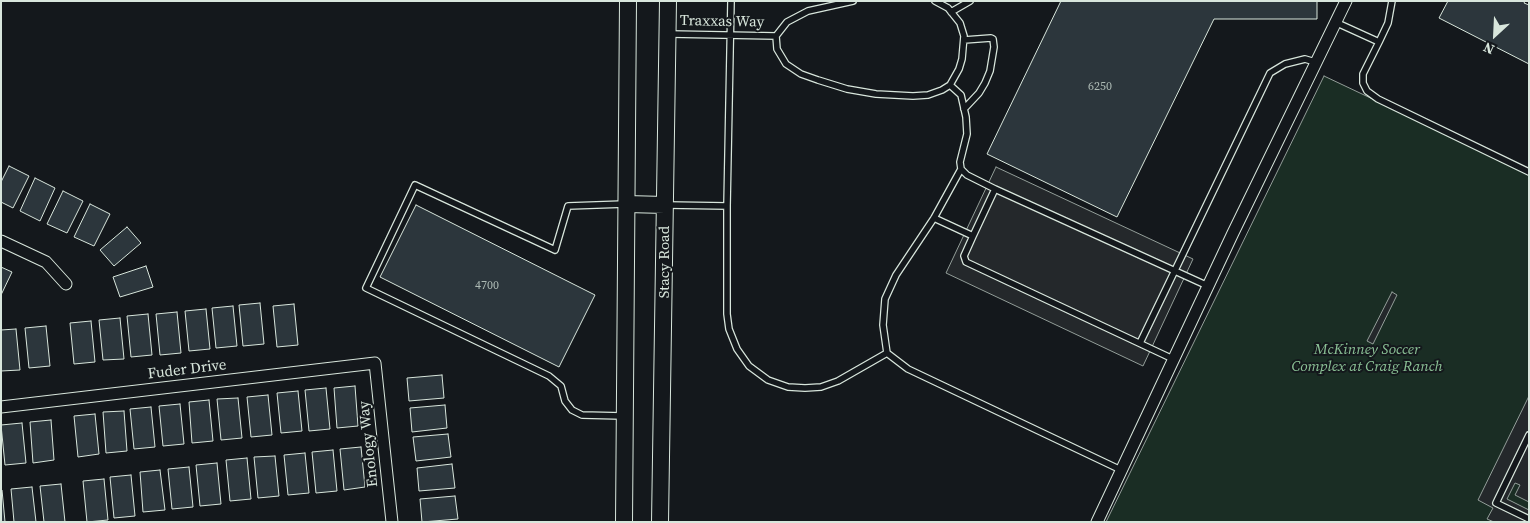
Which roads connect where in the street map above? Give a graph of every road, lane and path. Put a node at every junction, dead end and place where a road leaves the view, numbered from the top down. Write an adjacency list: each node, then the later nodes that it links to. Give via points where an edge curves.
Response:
1 (628, 1): 22 (main road)
2 (668, 1): 11 (main road, Stacy Road)
3 (731, 1): 12 (lane)
4 (853, 1): 13 (lane, Traxxas Way, via 808,11 787,22)
5 (935, 1): 9 (lane)
6 (970, 1): 9 (lane)
7 (1346, 1): 10 (street)
8 (1392, 1): 15 (lane, via 1388,22)
9 (952, 12): 14 (lane, via 960,23)
10 (1335, 21): 15 (lane); 16 (street)
11 (668, 34): 12 (lane, Traxxas Way); 23 (main road, Stacy Road)
12 (730, 34): 13 (lane, Traxxas Way); 24 (lane)
13 (776, 36): 17 (lane, Traxxas Way, via 777,49 786,64 801,74 847,89 913,96 928,95)
14 (964, 40): 17 (lane, via 959,69); 18 (lane, via 990,38 994,47 985,83)
15 (1379, 42): 20 (lane, via 1363,74 1367,91)
16 (1315, 62): 28 (lane, via 1304,59 1285,64 1270,73); 30 (street)
17 (950, 85): 18 (lane, via 961,95)
18 (964, 109): 19 (lane, via 967,134)
19 (960, 169): 21 (lane); 25 (lane)
20 (1529, 172)
21 (996, 189): 26 (lane); 28 (lane)
22 (627, 204): 23 (main road); 36 (main road); 36 (lane, via 568,206 555,250 415,185 366,288 549,376 561,386 572,410 582,414)
23 (665, 205): 24 (lane); 42 (main road, Stacy Road)
24 (727, 206): 32 (lane, via 726,314 737,349 750,366 768,380 788,387 821,387)
25 (934, 218): 26 (lane); 32 (lane, via 896,275 885,299 883,325)
26 (973, 236): 31 (lane, via 964,256 966,262)
27 (1, 240): 29 (street, via 46,262)
28 (1174, 270): 30 (lane); 31 (lane)
29 (66, 284)
30 (1208, 286): 33 (street)
31 (1140, 343): 33 (lane)
32 (887, 353): 38 (lane, via 908,369)
33 (1174, 359): 38 (street)
34 (375, 364): 35 (street, Fuder Drive); 40 (street, Enology Way)
35 (1, 407)
36 (625, 416): 41 (main road)
37 (1529, 435): 39 (lane, via 1496,503)
38 (1121, 470): 43 (street)
39 (1529, 519)
40 (392, 522)
41 (624, 522)
42 (660, 522)
43 (1097, 522)

